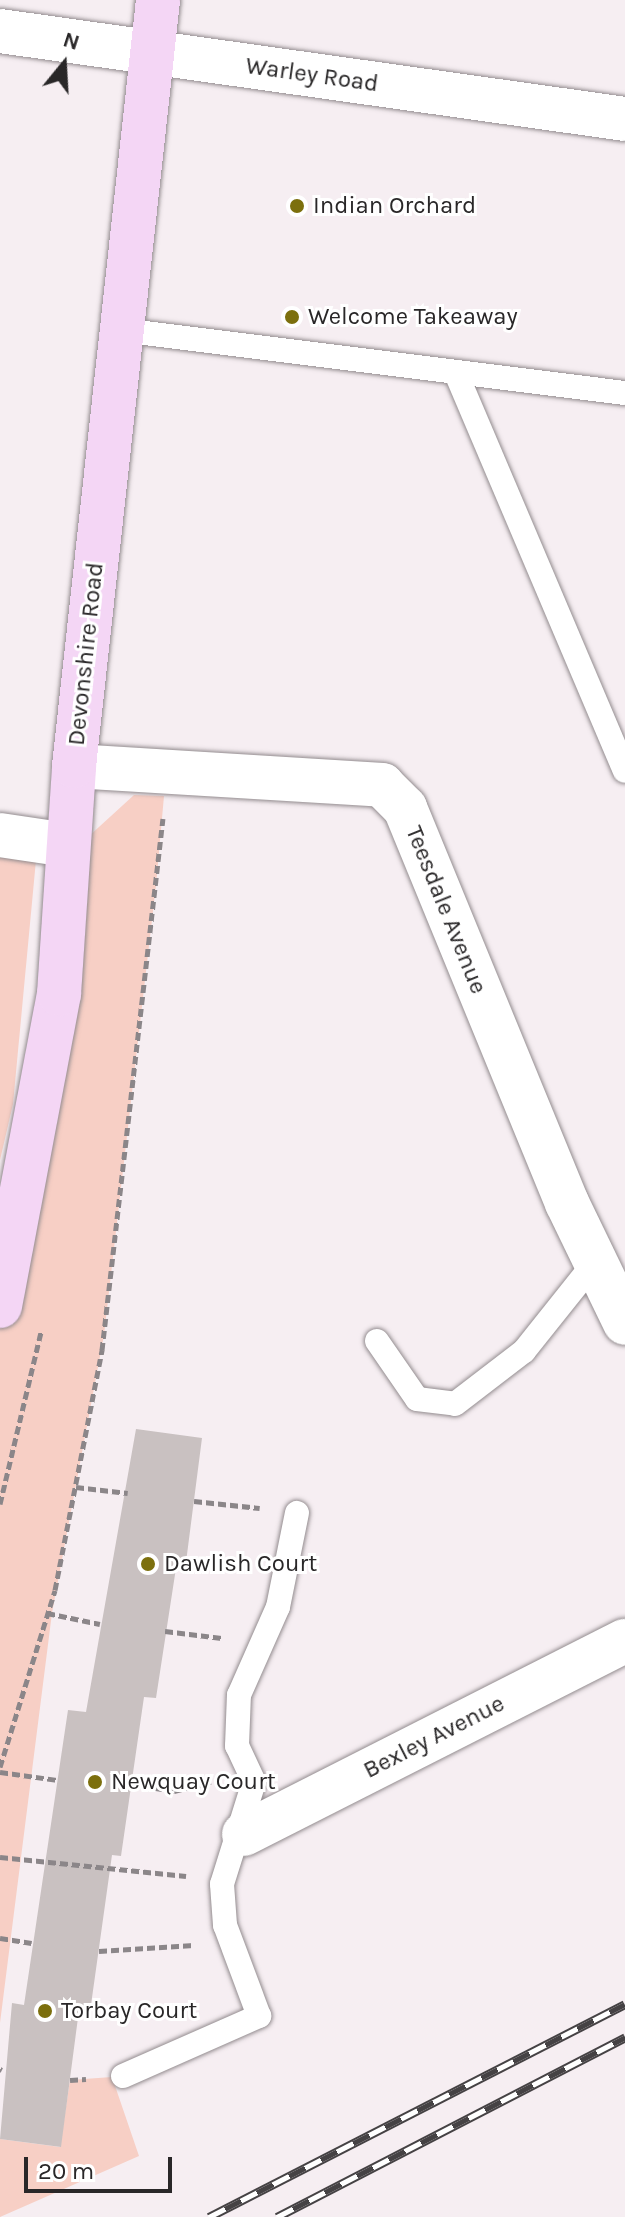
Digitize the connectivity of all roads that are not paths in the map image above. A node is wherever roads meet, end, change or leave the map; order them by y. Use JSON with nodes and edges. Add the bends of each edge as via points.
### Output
{"nodes":[{"id":1,"x":158,"y":0,"type":"edge"},
{"id":2,"x":0,"y":31,"type":"edge"},
{"id":3,"x":151,"y":52,"type":"junction"},
{"id":4,"x":625,"y":119,"type":"edge"},
{"id":5,"x":121,"y":330,"type":"junction"},
{"id":6,"x":456,"y":373,"type":"junction"},
{"id":7,"x":625,"y":393,"type":"edge"},
{"id":8,"x":74,"y":766,"type":"junction"},
{"id":9,"x":625,"y":771,"type":"edge"},
{"id":10,"x":0,"y":835,"type":"edge"},
{"id":11,"x":67,"y":845,"type":"junction"},
{"id":12,"x":595,"y":1262,"type":"junction"},
{"id":13,"x":0,"y":1306,"type":"edge"},
{"id":14,"x":625,"y":1323,"type":"edge"},
{"id":15,"x":377,"y":1341,"type":"dead end"},
{"id":16,"x":297,"y":1513,"type":"road end"},
{"id":17,"x":625,"y":1641,"type":"edge"},
{"id":18,"x":244,"y":1834,"type":"junction"},
{"id":19,"x":123,"y":2076,"type":"dead end"}],
"edges":[{"from":1,"to":3,"type":"main road","name":"Devonshire Road"},
{"from":2,"to":3,"type":"street","name":"Warley Road"},
{"from":3,"to":4,"type":"street","name":"Warley Road"},
{"from":3,"to":5,"type":"main road","name":"Devonshire Road"},
{"from":5,"to":6,"type":"lane"},
{"from":5,"to":8,"type":"main road","name":"Devonshire Road"},
{"from":6,"to":7,"type":"lane"},
{"from":6,"to":9,"type":"lane"},
{"from":8,"to":11,"type":"main road","name":"Devonshire Road"},
{"from":8,"to":12,"type":"street","name":"Teesdale Avenue","via":[[382,785],[405,808]]},
{"from":10,"to":11,"type":"street"},
{"from":11,"to":13,"type":"main road","name":"Devonshire Road","via":[[59,994]]},
{"from":12,"to":14,"type":"street","name":"Teesdale Avenue"},
{"from":12,"to":15,"type":"lane","via":[[524,1351],[455,1404],[417,1399]]},
{"from":16,"to":18,"type":"lane","via":[[263,1644],[239,1695],[237,1746],[254,1782]]},
{"from":17,"to":18,"type":"street","name":"Bexley Avenue"},
{"from":18,"to":19,"type":"lane","via":[[222,1884],[225,1925],[259,2016]]}]}
